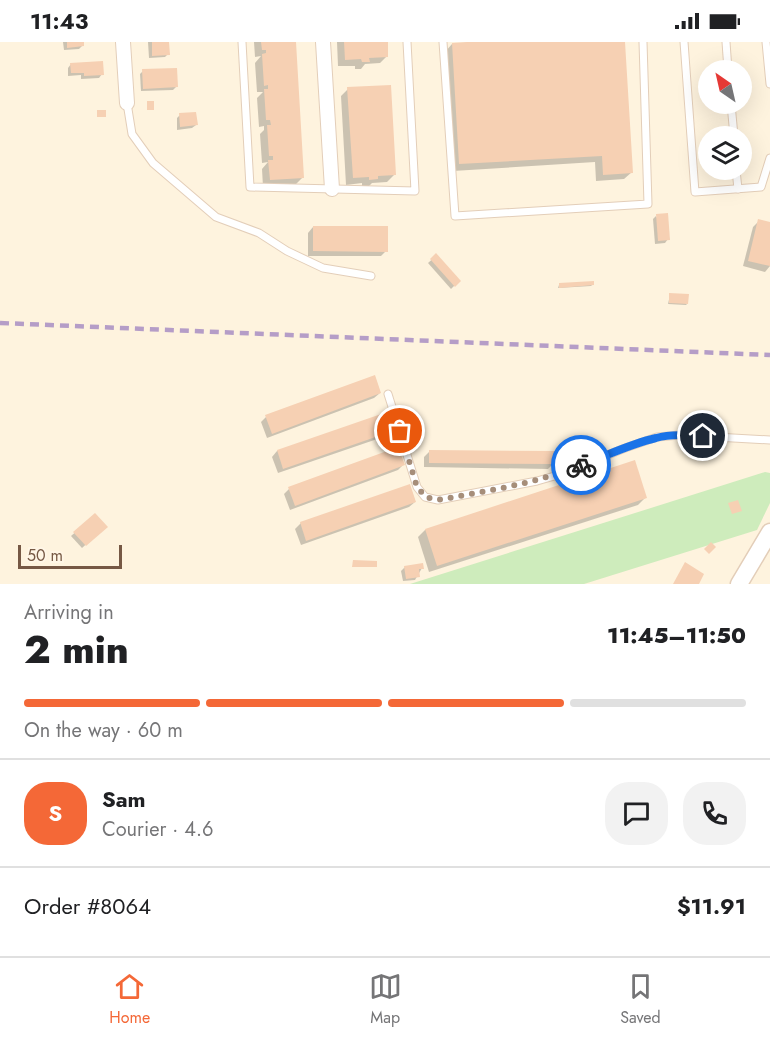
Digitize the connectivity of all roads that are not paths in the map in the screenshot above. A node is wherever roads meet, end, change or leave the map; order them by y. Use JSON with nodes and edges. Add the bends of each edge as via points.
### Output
{"nodes":[{"id":1,"x":123,"y":42,"type":"edge"},
{"id":2,"x":242,"y":42,"type":"edge"},
{"id":3,"x":323,"y":42,"type":"edge"},
{"id":4,"x":407,"y":42,"type":"edge"},
{"id":5,"x":443,"y":42,"type":"edge"},
{"id":6,"x":643,"y":42,"type":"edge"},
{"id":7,"x":684,"y":42,"type":"edge"},
{"id":8,"x":726,"y":42,"type":"edge"},
{"id":9,"x":766,"y":42,"type":"edge"},
{"id":10,"x":727,"y":60,"type":"edge"},
{"id":11,"x":770,"y":84,"type":"edge"},
{"id":12,"x":127,"y":103,"type":"joint"},
{"id":13,"x":770,"y":158,"type":"edge"},
{"id":14,"x":737,"y":180,"type":"edge"},
{"id":15,"x":332,"y":189,"type":"junction"},
{"id":16,"x":738,"y":189,"type":"junction"},
{"id":17,"x":371,"y":276,"type":"dead end"},
{"id":18,"x":388,"y":394,"type":"dead end"},
{"id":19,"x":770,"y":440,"type":"edge"},
{"id":20,"x":770,"y":532,"type":"edge"},
{"id":21,"x":740,"y":584,"type":"edge"}],
"edges":[{"from":1,"to":12,"type":"street"},
{"from":2,"to":15,"type":"lane","via":[[250,187]]},
{"from":3,"to":15,"type":"street"},
{"from":4,"to":15,"type":"lane","via":[[415,191]]},
{"from":5,"to":6,"type":"lane","via":[[455,216],[648,204]]},
{"from":7,"to":16,"type":"lane","via":[[695,192]]},
{"from":8,"to":10,"type":"lane"},
{"from":9,"to":11,"type":"lane"},
{"from":12,"to":17,"type":"lane","via":[[132,134],[153,163],[216,217],[259,233],[323,268]]},
{"from":13,"to":16,"type":"lane","via":[[761,187]]},
{"from":14,"to":16,"type":"lane"},
{"from":18,"to":19,"type":"lane","via":[[417,487],[426,497],[438,500],[558,475],[657,437]]},
{"from":20,"to":21,"type":"street"}]}
